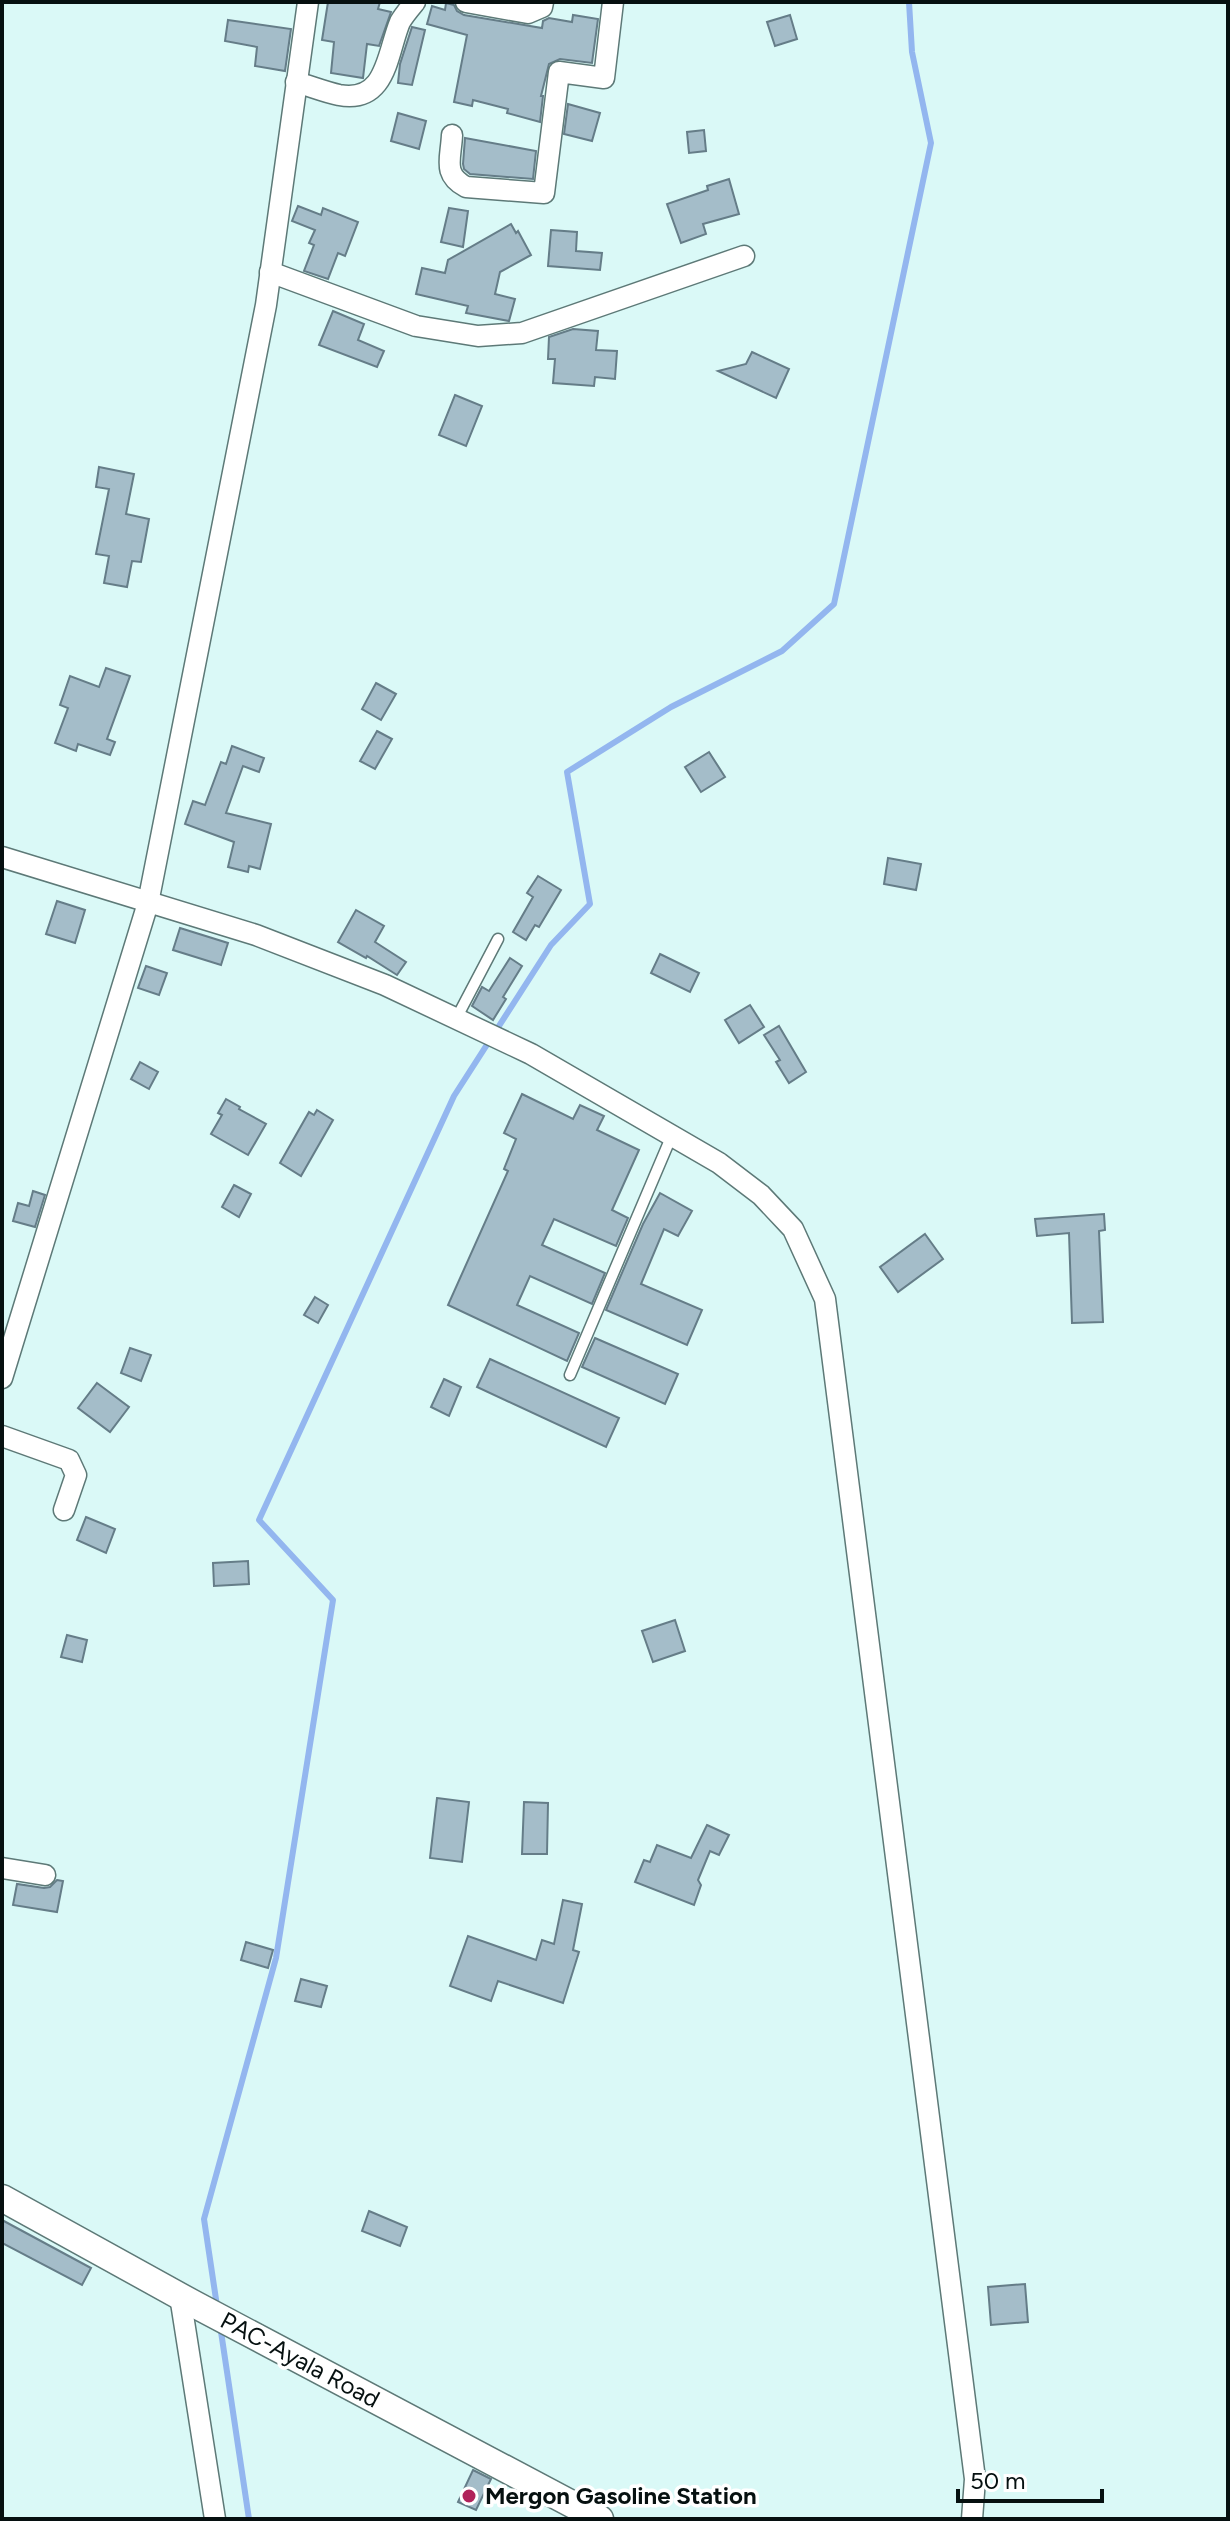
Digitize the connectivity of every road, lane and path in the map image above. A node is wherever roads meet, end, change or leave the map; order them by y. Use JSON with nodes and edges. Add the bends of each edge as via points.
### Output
{"nodes":[{"id":1,"x":308,"y":2,"type":"edge"},
{"id":2,"x":415,"y":2,"type":"edge"},
{"id":3,"x":466,"y":2,"type":"edge"},
{"id":4,"x":543,"y":2,"type":"edge"},
{"id":5,"x":613,"y":2,"type":"edge"},
{"id":6,"x":296,"y":82,"type":"junction"},
{"id":7,"x":452,"y":135,"type":"dead end"},
{"id":8,"x":744,"y":256,"type":"dead end"},
{"id":9,"x":270,"y":272,"type":"junction"},
{"id":10,"x":2,"y":857,"type":"edge"},
{"id":11,"x":148,"y":903,"type":"junction"},
{"id":12,"x":498,"y":939,"type":"dead end"},
{"id":13,"x":456,"y":1019,"type":"junction"},
{"id":14,"x":672,"y":1135,"type":"junction"},
{"id":15,"x":570,"y":1375,"type":"dead end"},
{"id":16,"x":2,"y":1378,"type":"edge"},
{"id":17,"x":2,"y":1436,"type":"edge"},
{"id":18,"x":64,"y":1510,"type":"dead end"},
{"id":19,"x":2,"y":1868,"type":"edge"},
{"id":20,"x":45,"y":1875,"type":"dead end"},
{"id":21,"x":2,"y":2198,"type":"edge"},
{"id":22,"x":187,"y":2300,"type":"junction"},
{"id":23,"x":215,"y":2519,"type":"edge"},
{"id":24,"x":600,"y":2519,"type":"edge"},
{"id":25,"x":972,"y":2519,"type":"edge"}],
"edges":[{"from":1,"to":6,"type":"street"},
{"from":2,"to":6,"type":"street","via":[[401,19],[379,83],[366,93],[340,95]]},
{"from":3,"to":4,"type":"street","via":[[528,13]]},
{"from":5,"to":7,"type":"street","via":[[604,78],[559,72],[544,193],[466,187],[455,181],[450,173]]},
{"from":6,"to":9,"type":"street"},
{"from":8,"to":9,"type":"street","via":[[522,333],[478,336],[416,326]]},
{"from":9,"to":11,"type":"street"},
{"from":10,"to":11,"type":"street"},
{"from":11,"to":13,"type":"street","via":[[256,935]]},
{"from":11,"to":16,"type":"street"},
{"from":12,"to":13,"type":"lane"},
{"from":13,"to":14,"type":"street","via":[[531,1054]]},
{"from":14,"to":15,"type":"lane"},
{"from":14,"to":25,"type":"street","via":[[761,1195],[793,1229],[825,1299],[975,2479]]},
{"from":17,"to":18,"type":"street","via":[[69,1460],[76,1475]]},
{"from":19,"to":20,"type":"street"},
{"from":21,"to":22,"type":"street","name":"PAC-Ayala Road"},
{"from":22,"to":23,"type":"street"},
{"from":22,"to":24,"type":"street","name":"PAC-Ayala Road"}]}
